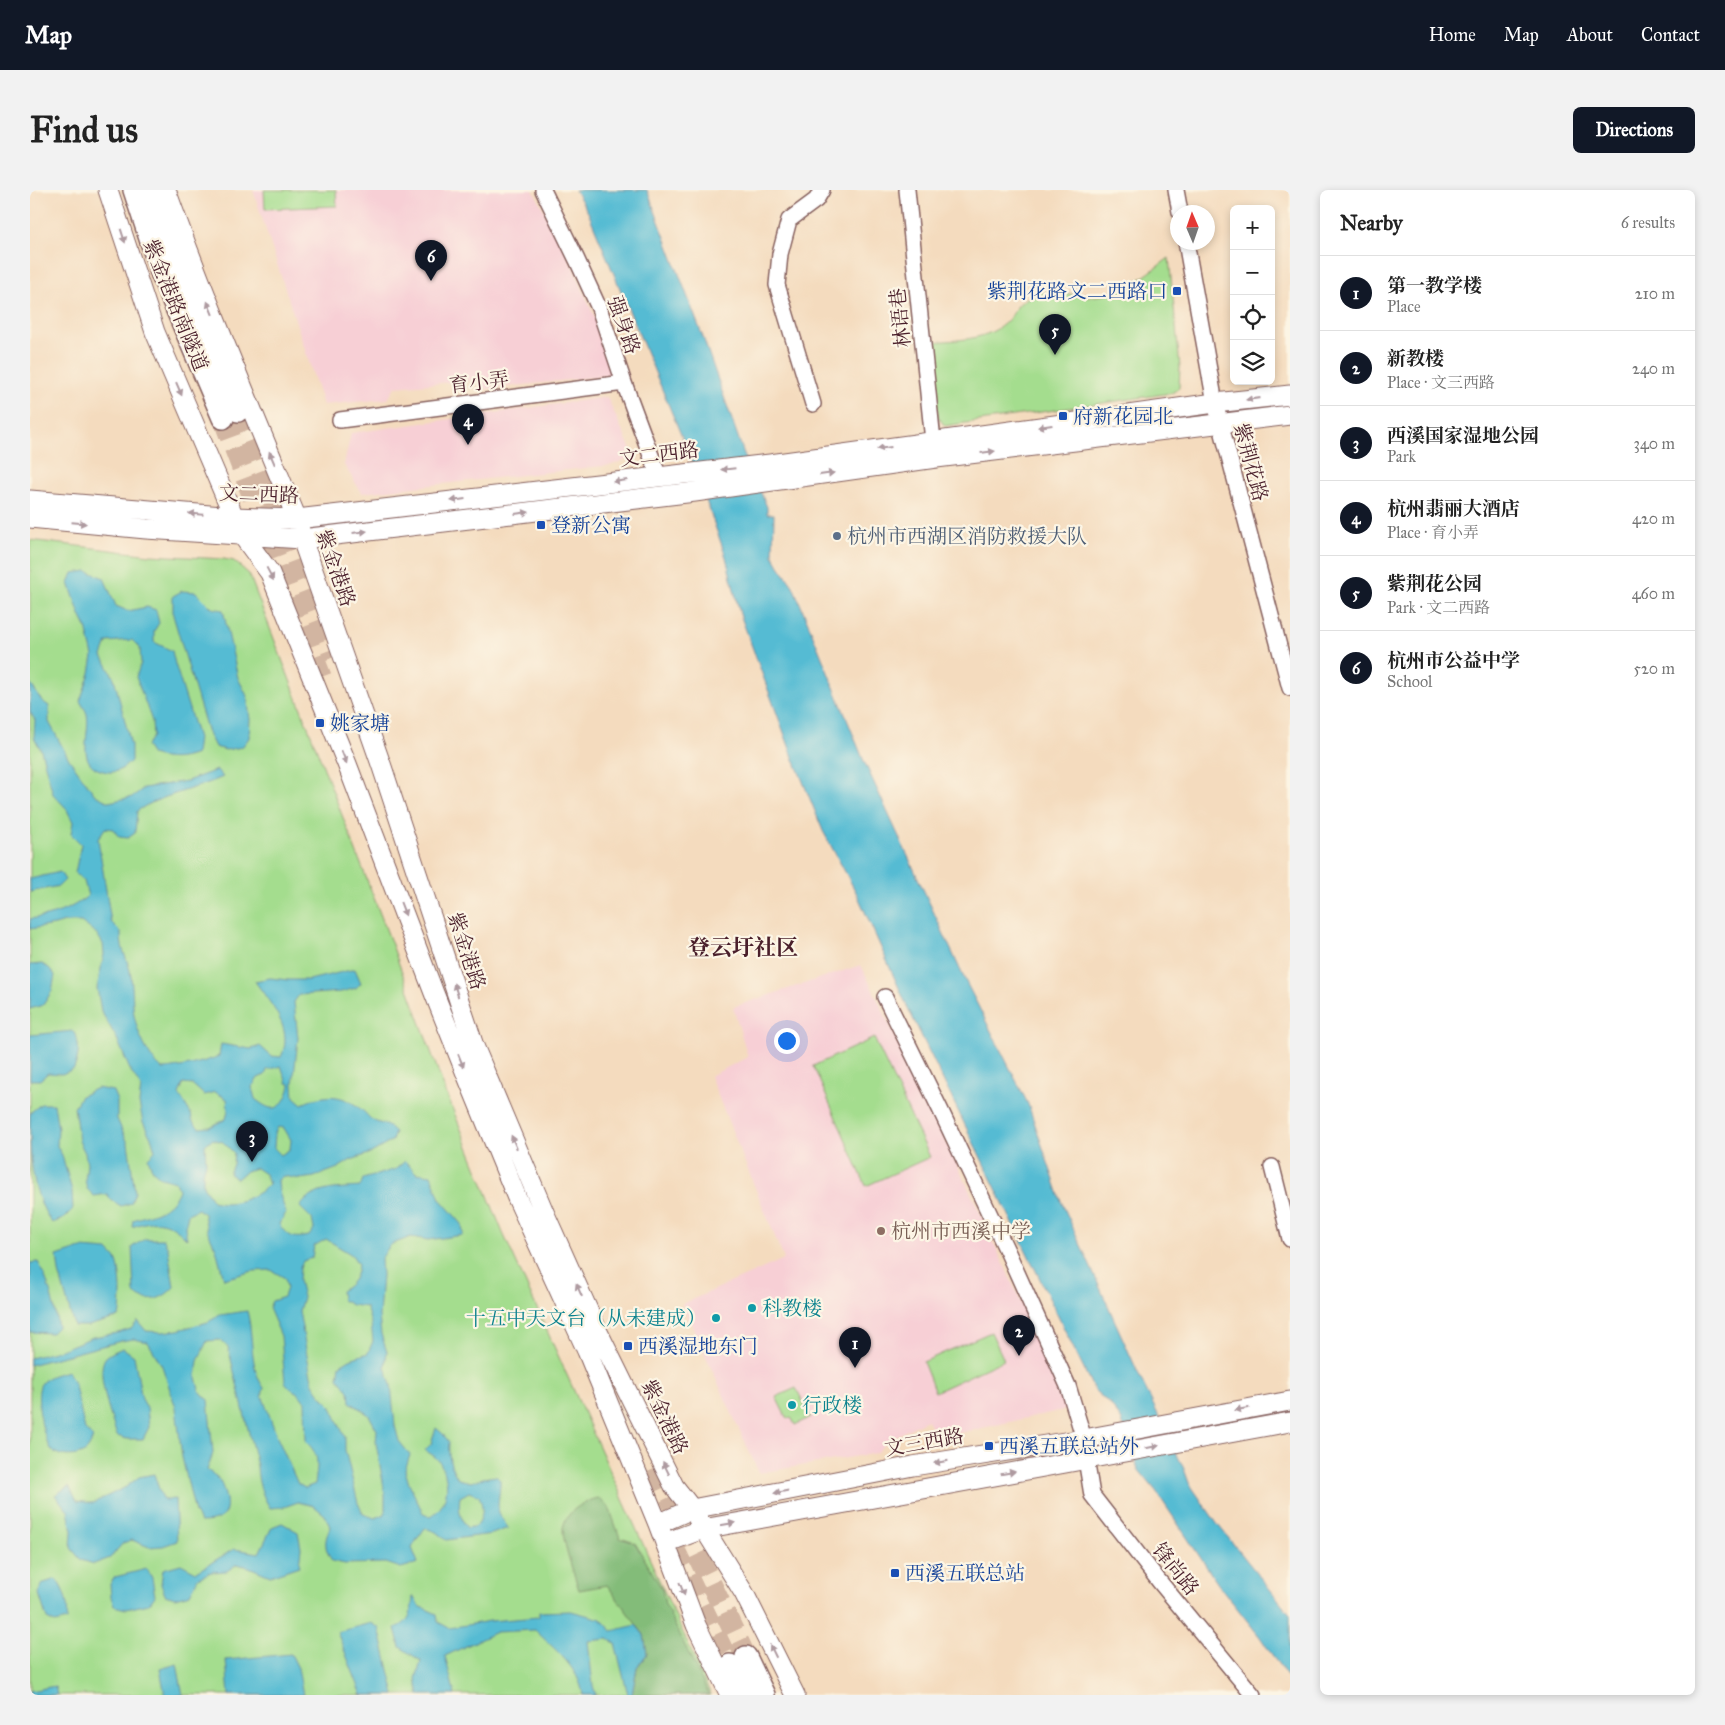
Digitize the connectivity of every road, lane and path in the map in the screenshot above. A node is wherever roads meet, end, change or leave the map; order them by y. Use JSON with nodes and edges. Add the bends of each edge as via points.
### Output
{"nodes":[{"id":1,"x":108,"y":190,"type":"edge"},
{"id":2,"x":134,"y":190,"type":"edge"},
{"id":3,"x":151,"y":190,"type":"edge"},
{"id":4,"x":166,"y":190,"type":"edge"},
{"id":5,"x":543,"y":190,"type":"edge"},
{"id":6,"x":822,"y":190,"type":"edge"},
{"id":7,"x":907,"y":190,"type":"edge"},
{"id":8,"x":1176,"y":190,"type":"edge"},
{"id":9,"x":1179,"y":205,"type":"edge"},
{"id":10,"x":1187,"y":250,"type":"edge"},
{"id":11,"x":624,"y":383,"type":"junction"},
{"id":12,"x":1290,"y":394,"type":"edge"},
{"id":13,"x":1215,"y":403,"type":"junction"},
{"id":14,"x":814,"y":404,"type":"dead end"},
{"id":15,"x":1290,"y":415,"type":"edge"},
{"id":16,"x":340,"y":420,"type":"dead end"},
{"id":17,"x":1220,"y":423,"type":"junction"},
{"id":18,"x":933,"y":441,"type":"junction"},
{"id":19,"x":774,"y":473,"type":"junction"},
{"id":20,"x":659,"y":477,"type":"junction"},
{"id":21,"x":30,"y":500,"type":"edge"},
{"id":22,"x":234,"y":517,"type":"junction"},
{"id":23,"x":30,"y":518,"type":"edge"},
{"id":24,"x":297,"y":519,"type":"junction"},
{"id":25,"x":242,"y":534,"type":"junction"},
{"id":26,"x":302,"y":539,"type":"junction"},
{"id":27,"x":1290,"y":688,"type":"edge"},
{"id":28,"x":885,"y":997,"type":"dead end"},
{"id":29,"x":1272,"y":1167,"type":"dead end"},
{"id":30,"x":1290,"y":1239,"type":"edge"},
{"id":31,"x":1290,"y":1401,"type":"edge"},
{"id":32,"x":1290,"y":1422,"type":"edge"},
{"id":33,"x":1084,"y":1439,"type":"junction"},
{"id":34,"x":1086,"y":1459,"type":"junction"},
{"id":35,"x":692,"y":1509,"type":"junction"},
{"id":36,"x":658,"y":1524,"type":"junction"},
{"id":37,"x":703,"y":1529,"type":"junction"},
{"id":38,"x":665,"y":1543,"type":"junction"},
{"id":39,"x":730,"y":1695,"type":"edge"},
{"id":40,"x":745,"y":1695,"type":"edge"},
{"id":41,"x":764,"y":1695,"type":"edge"},
{"id":42,"x":794,"y":1695,"type":"edge"},
{"id":43,"x":1253,"y":1695,"type":"edge"}],
"edges":[{"from":1,"to":22,"type":"main road","one_way":true,"via":[[155,332]]},
{"from":2,"to":3,"type":"highway","name":"紫金港路南隧道","via":[[162,275],[230,415]]},
{"from":24,"to":4,"type":"main road","name":"紫金港路","one_way":true,"via":[[227,352]]},
{"from":5,"to":11,"type":"street","name":"强身路","via":[[599,308]]},
{"from":6,"to":14,"type":"street","via":[[816,200],[789,220],[776,285]]},
{"from":7,"to":18,"type":"street","name":"林语巷"},
{"from":8,"to":9,"type":"street"},
{"from":10,"to":13,"type":"street","name":"紫荆花路"},
{"from":11,"to":16,"type":"street","name":"育小弄"},
{"from":11,"to":20,"type":"street","name":"强身路"},
{"from":12,"to":13,"type":"main road","name":"文二西路","one_way":true},
{"from":13,"to":17,"type":"street","name":"紫荆花路"},
{"from":13,"to":18,"type":"main road","name":"文二西路","one_way":true},
{"from":15,"to":17,"type":"main road","name":"文二西路"},
{"from":19,"to":17,"type":"main road","name":"文二西路","one_way":true,"via":[[936,458]]},
{"from":17,"to":27,"type":"street","name":"紫荆花路"},
{"from":18,"to":19,"type":"main road","name":"文二西路","one_way":true},
{"from":19,"to":20,"type":"main road","name":"文二西路","one_way":true},
{"from":26,"to":19,"type":"main road","name":"文二西路","one_way":true,"via":[[695,492]]},
{"from":20,"to":24,"type":"main road","name":"文二西路","one_way":true},
{"from":22,"to":21,"type":"main road","name":"文二西路","one_way":true},
{"from":22,"to":24,"type":"main road","name":"文二西路"},
{"from":22,"to":25,"type":"main road"},
{"from":23,"to":25,"type":"main road","name":"文二西路","one_way":true},
{"from":24,"to":26,"type":"main road","name":"紫金港路"},
{"from":25,"to":26,"type":"main road","name":"文二西路"},
{"from":25,"to":36,"type":"main road","one_way":true,"via":[[270,573],[463,1066]]},
{"from":35,"to":26,"type":"main road","name":"紫金港路","one_way":true,"via":[[674,1486],[597,1330],[474,1046]]},
{"from":28,"to":33,"type":"street","via":[[1068,1386]]},
{"from":29,"to":30,"type":"street"},
{"from":31,"to":33,"type":"main road","name":"文三西路","one_way":true},
{"from":34,"to":32,"type":"main road","one_way":true},
{"from":33,"to":35,"type":"main road","name":"文三西路","one_way":true,"via":[[913,1466]]},
{"from":37,"to":34,"type":"main road","one_way":true},
{"from":34,"to":43,"type":"street","name":"锋尚路","via":[[1092,1495]]},
{"from":35,"to":36,"type":"main road","name":"文三西路"},
{"from":35,"to":37,"type":"main road","name":"紫金港路"},
{"from":36,"to":38,"type":"main road"},
{"from":37,"to":38,"type":"main road"},
{"from":42,"to":37,"type":"main road","name":"紫金港路","one_way":true,"via":[[744,1593]]},
{"from":38,"to":39,"type":"main road","one_way":true,"via":[[696,1624]]},
{"from":40,"to":41,"type":"highway","via":[[738,1661]]}]}
